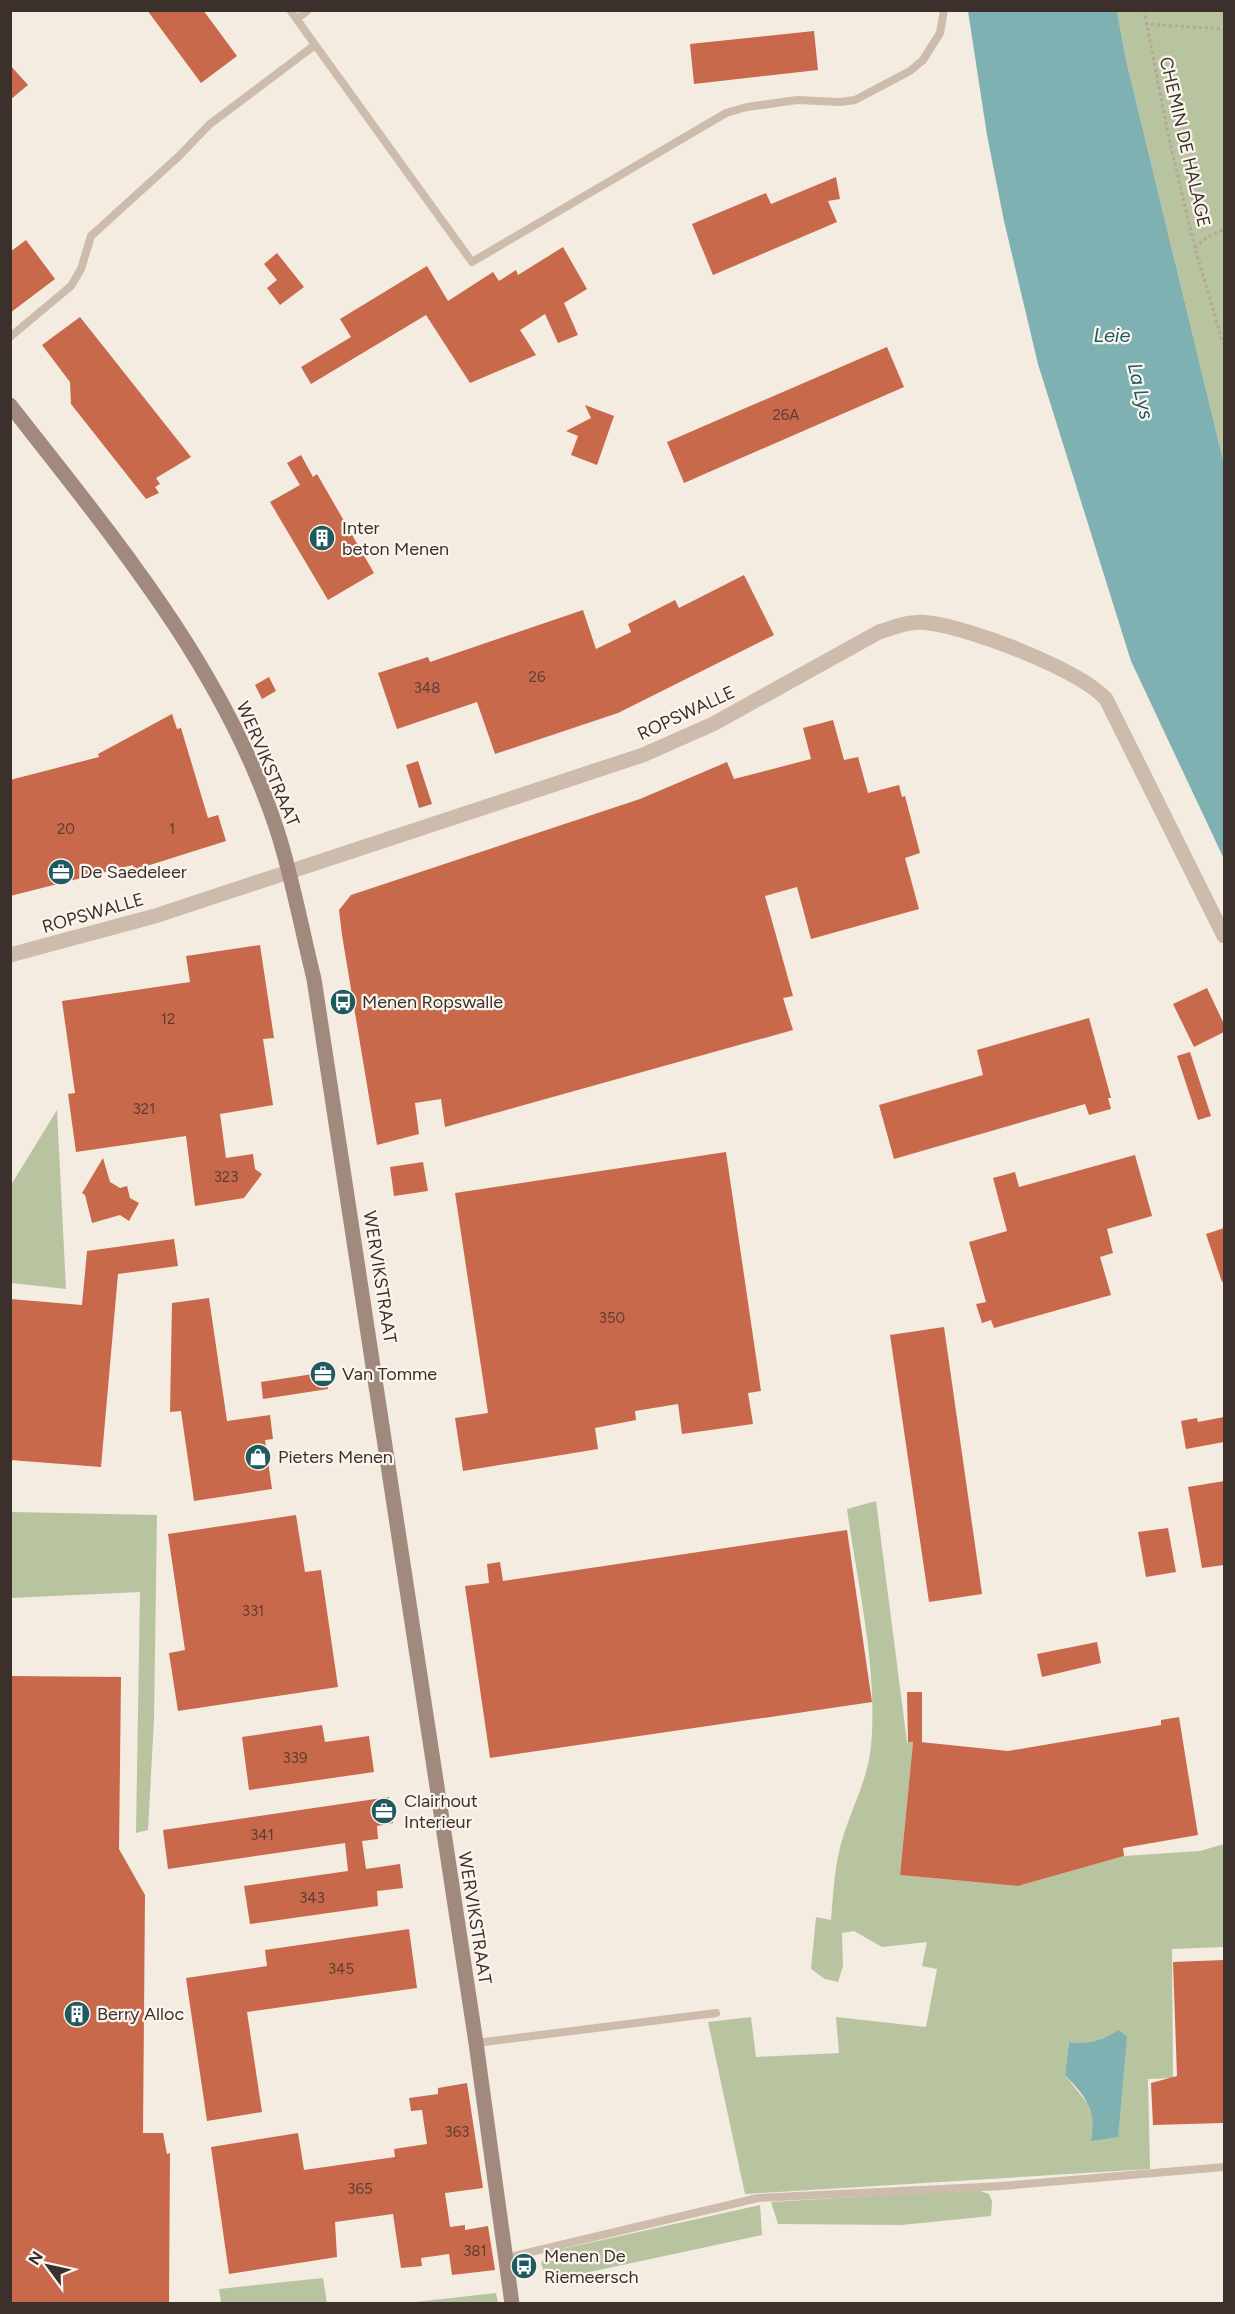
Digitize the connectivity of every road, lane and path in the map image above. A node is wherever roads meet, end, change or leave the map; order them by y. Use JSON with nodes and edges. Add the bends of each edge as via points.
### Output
{"nodes":[{"id":1,"x":290,"y":10,"type":"edge"},
{"id":2,"x":308,"y":10,"type":"edge"},
{"id":3,"x":944,"y":10,"type":"edge"},
{"id":4,"x":1144,"y":10,"type":"edge"},
{"id":5,"x":297,"y":19,"type":"junction"},
{"id":6,"x":1145,"y":24,"type":"junction"},
{"id":7,"x":1224,"y":29,"type":"edge"},
{"id":8,"x":315,"y":45,"type":"junction"},
{"id":9,"x":1224,"y":229,"type":"edge"},
{"id":10,"x":1195,"y":248,"type":"junction"},
{"id":11,"x":10,"y":337,"type":"edge"},
{"id":12,"x":1224,"y":347,"type":"edge"},
{"id":13,"x":10,"y":405,"type":"edge"},
{"id":14,"x":287,"y":871,"type":"junction"},
{"id":15,"x":1224,"y":936,"type":"edge"},
{"id":16,"x":10,"y":955,"type":"edge"},
{"id":17,"x":716,"y":2013,"type":"dead end"},
{"id":18,"x":476,"y":2043,"type":"junction"},
{"id":19,"x":1224,"y":2167,"type":"edge"},
{"id":20,"x":505,"y":2258,"type":"junction"},
{"id":21,"x":512,"y":2304,"type":"edge"}],
"edges":[{"from":1,"to":5,"type":"lane"},
{"from":2,"to":5,"type":"lane"},
{"from":3,"to":8,"type":"lane","via":[[936,42],[910,71],[847,102],[797,100],[726,113],[472,262]]},
{"from":4,"to":6,"type":"path","name":"CHEMIN DE HALAGE"},
{"from":5,"to":8,"type":"lane"},
{"from":6,"to":7,"type":"path"},
{"from":6,"to":10,"type":"path","name":"CHEMIN DE HALAGE"},
{"from":8,"to":11,"type":"lane","via":[[210,124],[91,236],[71,286]]},
{"from":9,"to":10,"type":"path"},
{"from":10,"to":12,"type":"path","name":"CHEMIN DE HALAGE"},
{"from":13,"to":14,"type":"street","name":"WERVIKSTRAAT","via":[[120,544],[209,680],[244,748],[277,830]]},
{"from":14,"to":15,"type":"street","name":"ROPSWALLE","via":[[643,755],[714,724],[879,632],[901,624],[927,622],[972,633],[1065,670],[1097,689],[1106,699]]},
{"from":14,"to":16,"type":"street","name":"ROPSWALLE","via":[[155,916]]},
{"from":14,"to":18,"type":"street","name":"WERVIKSTRAAT","via":[[314,980]]},
{"from":17,"to":18,"type":"lane"},
{"from":18,"to":20,"type":"street","name":"WERVIKSTRAAT"},
{"from":19,"to":20,"type":"lane","via":[[1002,2186],[758,2198]]},
{"from":20,"to":21,"type":"street","name":"WERVIKSTRAAT"}]}
